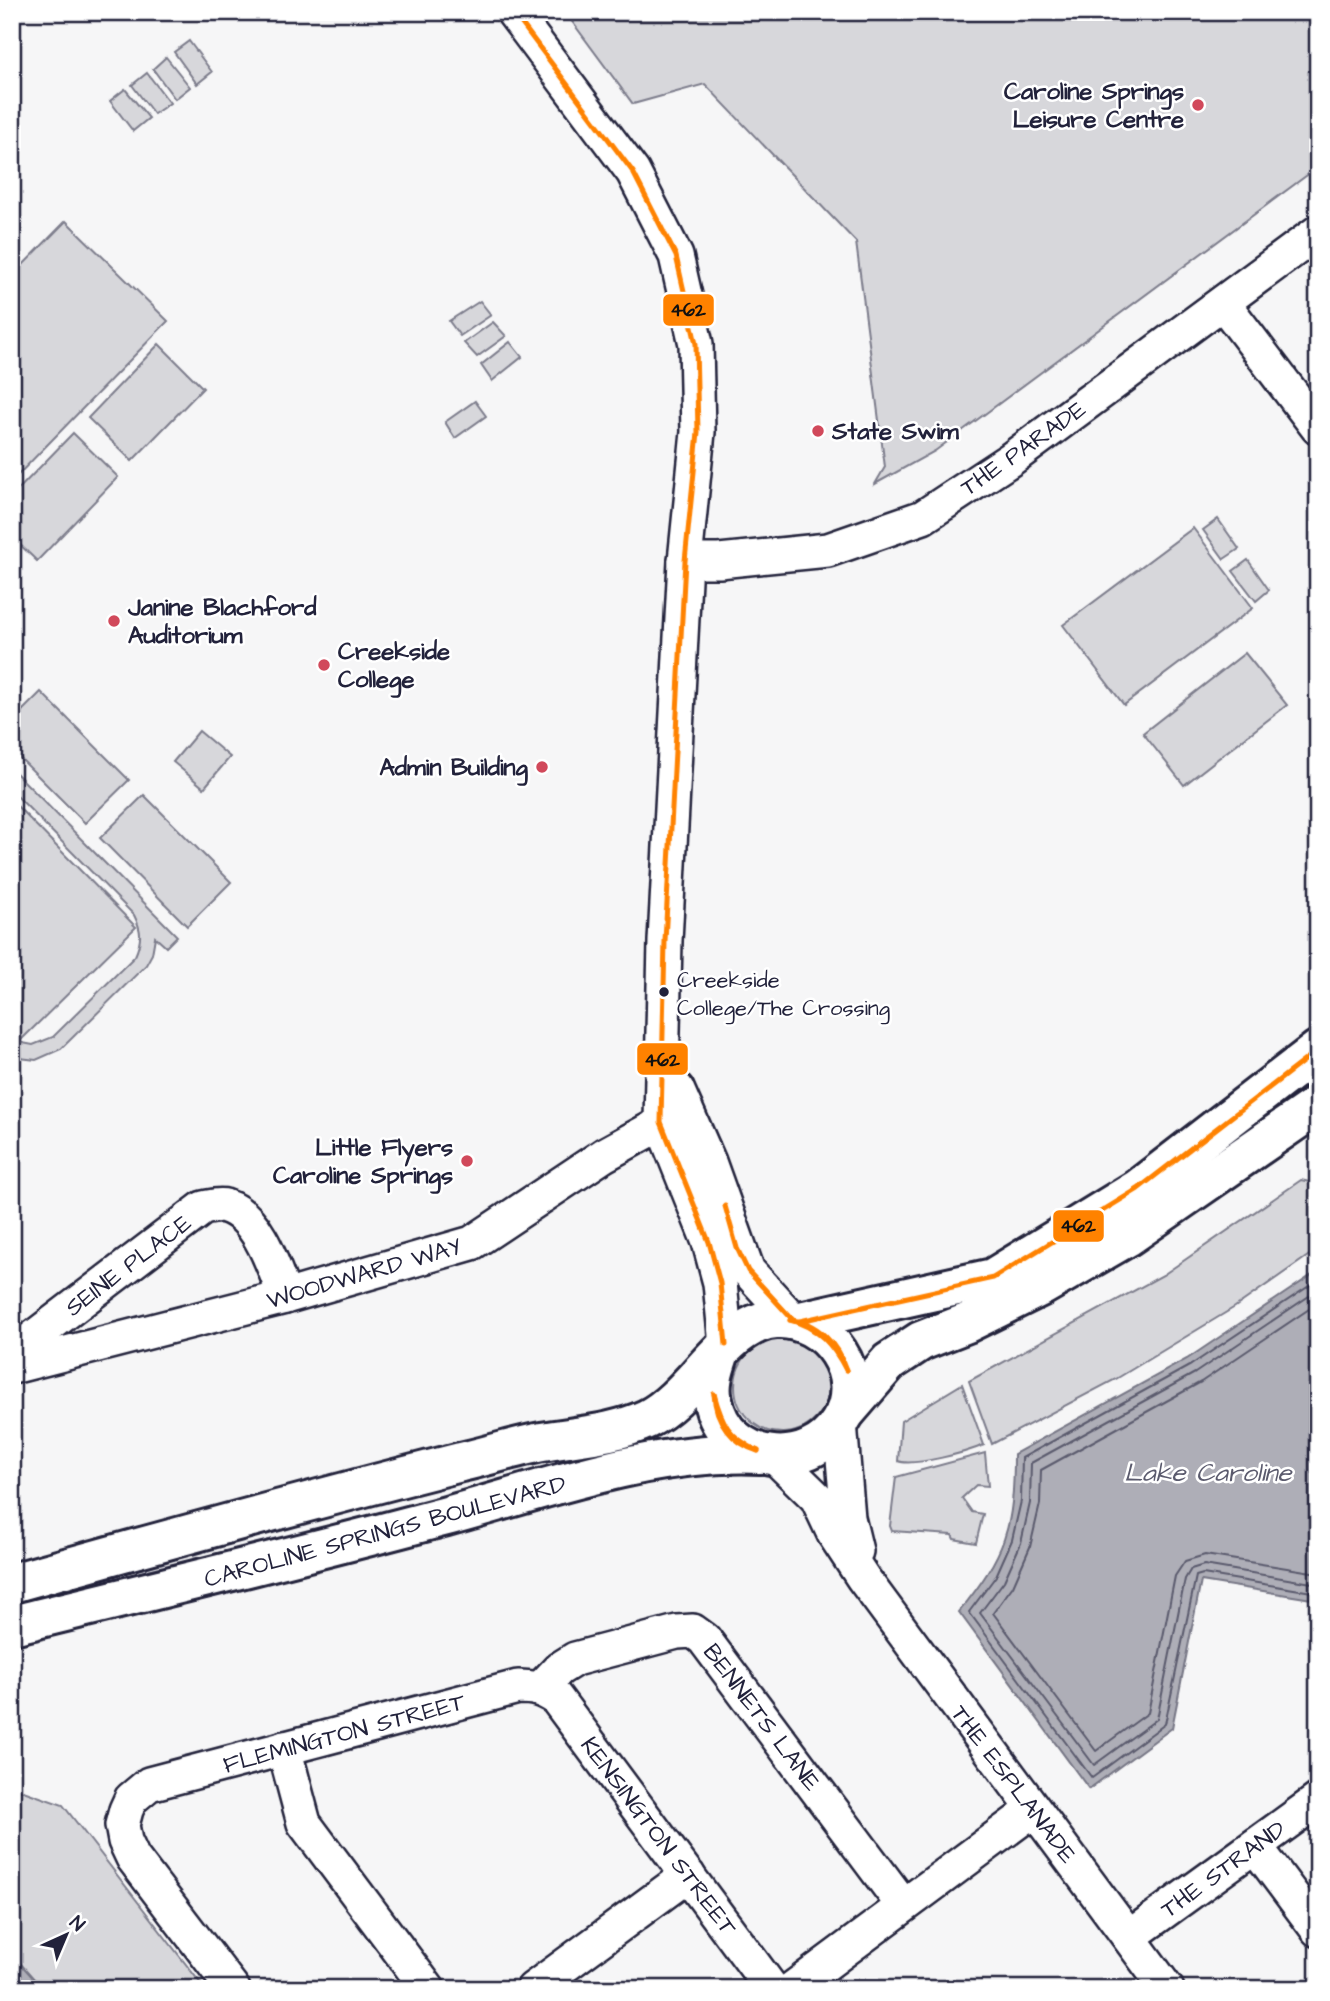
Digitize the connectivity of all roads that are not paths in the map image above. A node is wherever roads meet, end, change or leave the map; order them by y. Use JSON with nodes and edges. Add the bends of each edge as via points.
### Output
{"nodes":[{"id":1,"x":513,"y":12,"type":"edge"},
{"id":2,"x":1318,"y":232,"type":"edge"},
{"id":3,"x":1223,"y":303,"type":"junction"},
{"id":4,"x":1318,"y":428,"type":"edge"},
{"id":5,"x":685,"y":561,"type":"junction"},
{"id":6,"x":1318,"y":1050,"type":"edge"},
{"id":7,"x":1318,"y":1105,"type":"edge"},
{"id":8,"x":673,"y":1116,"type":"junction"},
{"id":9,"x":285,"y":1297,"type":"junction"},
{"id":10,"x":797,"y":1320,"type":"junction"},
{"id":11,"x":723,"y":1350,"type":"junction"},
{"id":12,"x":12,"y":1354,"type":"edge"},
{"id":13,"x":12,"y":1367,"type":"edge"},
{"id":14,"x":842,"y":1418,"type":"junction"},
{"id":15,"x":767,"y":1455,"type":"junction"},
{"id":16,"x":863,"y":1578,"type":"junction"},
{"id":17,"x":12,"y":1583,"type":"edge"},
{"id":18,"x":12,"y":1625,"type":"edge"},
{"id":19,"x":541,"y":1688,"type":"junction"},
{"id":20,"x":284,"y":1748,"type":"junction"},
{"id":21,"x":1318,"y":1800,"type":"edge"},
{"id":22,"x":1032,"y":1810,"type":"junction"},
{"id":23,"x":1255,"y":1846,"type":"junction"},
{"id":24,"x":688,"y":1875,"type":"junction"},
{"id":25,"x":903,"y":1905,"type":"junction"},
{"id":26,"x":1318,"y":1930,"type":"edge"},
{"id":27,"x":1129,"y":1937,"type":"junction"},
{"id":28,"x":233,"y":1989,"type":"edge"},
{"id":29,"x":428,"y":1989,"type":"edge"},
{"id":30,"x":533,"y":1989,"type":"edge"},
{"id":31,"x":772,"y":1989,"type":"edge"},
{"id":32,"x":792,"y":1989,"type":"edge"},
{"id":33,"x":1167,"y":1989,"type":"edge"}],
"edges":[{"from":1,"to":5,"type":"street","via":[[633,172],[676,256],[696,344],[698,432]]},
{"from":2,"to":3,"type":"street","name":"THE PARADE"},
{"from":3,"to":4,"type":"street"},
{"from":3,"to":5,"type":"street","name":"THE PARADE","via":[[1011,459],[923,517],[828,550]]},
{"from":5,"to":8,"type":"street","via":[[665,940],[664,1058]]},
{"from":6,"to":10,"type":"main road","via":[[1139,1189],[993,1278]]},
{"from":7,"to":14,"type":"main road","via":[[1126,1237],[1042,1286],[921,1341],[889,1362]]},
{"from":8,"to":9,"type":"street","name":"WOODWARD WAY","via":[[604,1155],[472,1243]]},
{"from":8,"to":10,"type":"street","via":[[748,1271]]},
{"from":8,"to":11,"type":"street","via":[[720,1283]]},
{"from":9,"to":12,"type":"street","name":"SEINE PLACE","via":[[267,1247],[241,1215],[223,1205],[203,1208]]},
{"from":9,"to":13,"type":"street","name":"WOODWARD WAY"},
{"from":10,"to":11,"type":"main road","via":[[756,1323]]},
{"from":10,"to":14,"type":"main road","via":[[821,1332],[837,1348],[847,1368],[850,1391]]},
{"from":11,"to":15,"type":"main road","via":[[712,1378],[713,1402],[722,1424],[738,1443]]},
{"from":11,"to":17,"type":"main road","name":"CAROLINE SPRINGS BOULEVARD","via":[[674,1401],[647,1419],[272,1510]]},
{"from":14,"to":15,"type":"main road","via":[[828,1438],[812,1449],[794,1456]]},
{"from":14,"to":16,"type":"street","name":"THE ESPLANADE","via":[[848,1518]]},
{"from":15,"to":16,"type":"street","name":"THE ESPLANADE","via":[[817,1497]]},
{"from":15,"to":18,"type":"main road","name":"CAROLINE SPRINGS BOULEVARD","via":[[728,1452],[642,1463],[291,1557]]},
{"from":16,"to":22,"type":"street","name":"THE ESPLANADE"},
{"from":19,"to":20,"type":"street","name":"FLEMINGTON STREET","via":[[518,1687]]},
{"from":19,"to":24,"type":"street","name":"KENSINGTON STREET","via":[[556,1698]]},
{"from":19,"to":25,"type":"street","name":"BENNETS LANE","via":[[575,1659],[693,1631],[704,1639]]},
{"from":20,"to":28,"type":"street","name":"FLEMINGTON STREET","via":[[149,1784],[131,1799],[122,1825],[132,1857]]},
{"from":20,"to":29,"type":"street","via":[[304,1823]]},
{"from":21,"to":23,"type":"street","name":"THE STRAND"},
{"from":22,"to":25,"type":"street"},
{"from":22,"to":27,"type":"street","name":"THE ESPLANADE"},
{"from":23,"to":26,"type":"street"},
{"from":23,"to":27,"type":"street","name":"THE STRAND"},
{"from":24,"to":30,"type":"street"},
{"from":24,"to":31,"type":"street","name":"KENSINGTON STREET"},
{"from":25,"to":32,"type":"street"},
{"from":27,"to":33,"type":"street","name":"THE ESPLANADE"}]}
